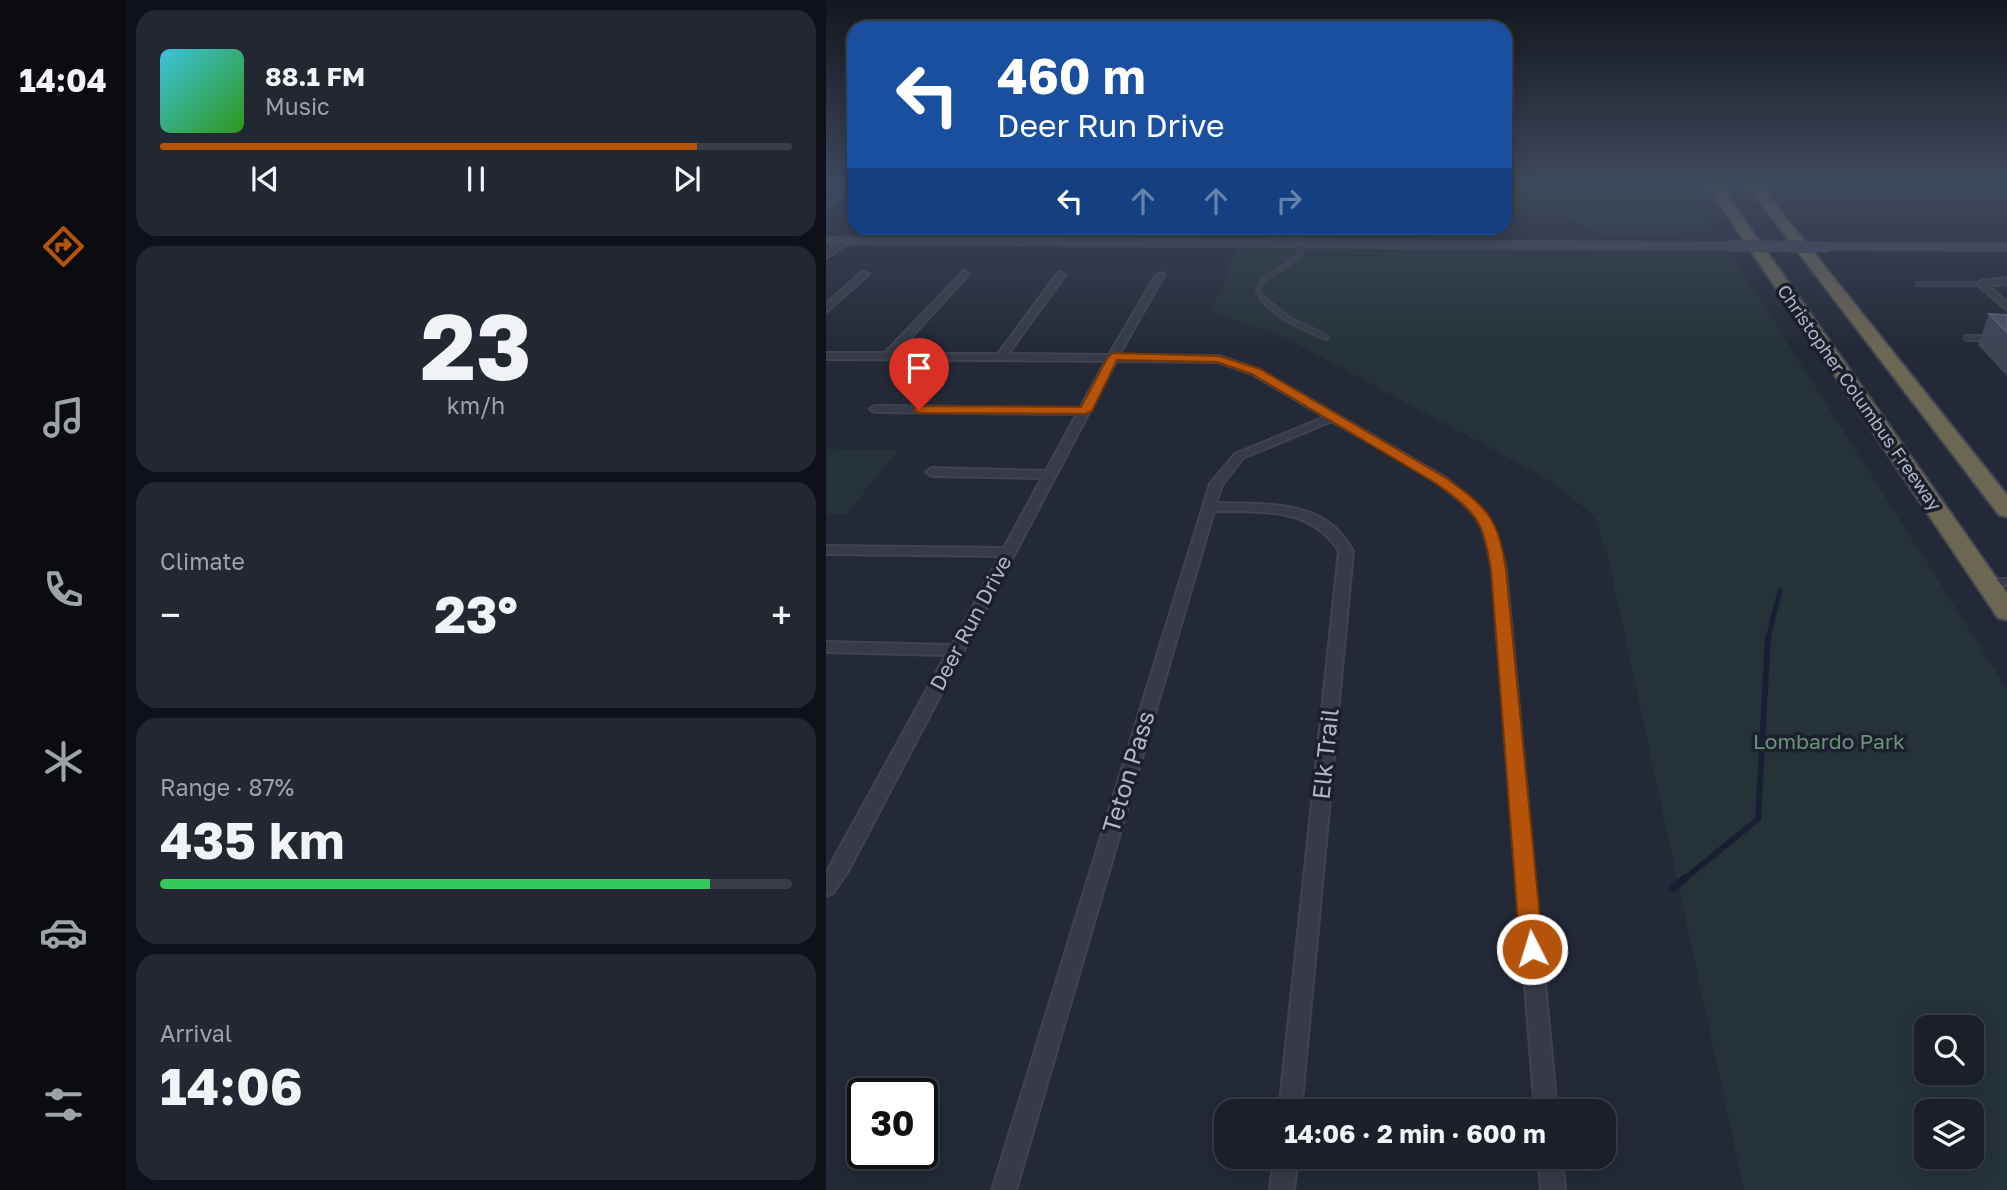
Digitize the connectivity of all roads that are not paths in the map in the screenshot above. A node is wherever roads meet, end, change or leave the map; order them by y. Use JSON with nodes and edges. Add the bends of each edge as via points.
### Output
{"nodes":[{"id":1,"x":1275,"y":240,"type":"edge"},
{"id":2,"x":1298,"y":240,"type":"edge"},
{"id":3,"x":1750,"y":240,"type":"edge"},
{"id":4,"x":1795,"y":240,"type":"edge"},
{"id":5,"x":826,"y":241,"type":"edge"},
{"id":6,"x":846,"y":241,"type":"junction"},
{"id":7,"x":982,"y":241,"type":"joint"},
{"id":8,"x":1274,"y":243,"type":"junction"},
{"id":9,"x":1298,"y":243,"type":"junction"},
{"id":10,"x":2007,"y":247,"type":"edge"},
{"id":11,"x":826,"y":256,"type":"edge"},
{"id":12,"x":865,"y":274,"type":"dead end"},
{"id":13,"x":964,"y":274,"type":"dead end"},
{"id":14,"x":1061,"y":275,"type":"dead end"},
{"id":15,"x":1160,"y":275,"type":"dead end"},
{"id":16,"x":2007,"y":281,"type":"edge"},
{"id":17,"x":1918,"y":284,"type":"dead end"},
{"id":18,"x":1981,"y":284,"type":"junction"},
{"id":19,"x":2007,"y":307,"type":"edge"},
{"id":20,"x":826,"y":309,"type":"edge"},
{"id":21,"x":1325,"y":337,"type":"dead end"},
{"id":22,"x":1967,"y":338,"type":"dead end"},
{"id":23,"x":2007,"y":338,"type":"edge"},
{"id":24,"x":826,"y":356,"type":"edge"},
{"id":25,"x":887,"y":356,"type":"junction"},
{"id":26,"x":1002,"y":356,"type":"junction"},
{"id":27,"x":1113,"y":357,"type":"junction"},
{"id":28,"x":875,"y":409,"type":"dead end"},
{"id":29,"x":1085,"y":411,"type":"junction"},
{"id":30,"x":1331,"y":418,"type":"junction"},
{"id":31,"x":932,"y":472,"type":"dead end"},
{"id":32,"x":1050,"y":475,"type":"junction"},
{"id":33,"x":1208,"y":507,"type":"junction"},
{"id":34,"x":2007,"y":510,"type":"edge"},
{"id":35,"x":826,"y":551,"type":"edge"},
{"id":36,"x":1010,"y":552,"type":"junction"},
{"id":37,"x":1986,"y":582,"type":"junction"},
{"id":38,"x":2007,"y":582,"type":"edge"},
{"id":39,"x":2007,"y":612,"type":"edge"},
{"id":40,"x":826,"y":647,"type":"edge"},
{"id":41,"x":956,"y":650,"type":"junction"},
{"id":42,"x":826,"y":888,"type":"edge"},
{"id":43,"x":1291,"y":1099,"type":"edge"},
{"id":44,"x":1545,"y":1099,"type":"edge"},
{"id":45,"x":1285,"y":1169,"type":"edge"},
{"id":46,"x":1551,"y":1169,"type":"edge"},
{"id":47,"x":1004,"y":1190,"type":"edge"},
{"id":48,"x":1283,"y":1190,"type":"edge"},
{"id":49,"x":1553,"y":1190,"type":"edge"}],
"edges":[{"from":1,"to":8,"type":"street"},
{"from":2,"to":9,"type":"street"},
{"from":3,"to":37,"type":"highway","name":"Christopher Columbus Freeway"},
{"from":4,"to":34,"type":"highway","name":"Christopher Columbus Freeway"},
{"from":5,"to":6,"type":"street"},
{"from":6,"to":7,"type":"street"},
{"from":6,"to":11,"type":"street"},
{"from":7,"to":8,"type":"street"},
{"from":8,"to":9,"type":"street"},
{"from":9,"to":10,"type":"street","bridge":true},
{"from":9,"to":21,"type":"lane","via":[[1299,257],[1263,279],[1258,291],[1282,316]]},
{"from":12,"to":20,"type":"street"},
{"from":13,"to":25,"type":"street"},
{"from":14,"to":26,"type":"street"},
{"from":15,"to":27,"type":"street","name":"Deer Run Drive"},
{"from":16,"to":18,"type":"street"},
{"from":17,"to":18,"type":"lane"},
{"from":18,"to":19,"type":"street"},
{"from":22,"to":23,"type":"lane"},
{"from":24,"to":25,"type":"street"},
{"from":25,"to":26,"type":"street"},
{"from":26,"to":27,"type":"street"},
{"from":27,"to":29,"type":"street","name":"Deer Run Drive"},
{"from":27,"to":30,"type":"street","via":[[1198,357],[1238,363]]},
{"from":28,"to":29,"type":"street"},
{"from":29,"to":32,"type":"street","name":"Deer Run Drive"},
{"from":30,"to":33,"type":"street","name":"Teton Pass","via":[[1239,456],[1216,484]]},
{"from":30,"to":44,"type":"street","via":[[1468,500],[1486,519],[1494,539]]},
{"from":31,"to":32,"type":"street"},
{"from":32,"to":36,"type":"street","name":"Deer Run Drive"},
{"from":33,"to":43,"type":"street","name":"Elk Trail","via":[[1305,515],[1340,536],[1346,551]]},
{"from":33,"to":47,"type":"street","name":"Teton Pass"},
{"from":35,"to":36,"type":"street"},
{"from":36,"to":41,"type":"street","name":"Deer Run Drive"},
{"from":37,"to":38,"type":"lane"},
{"from":37,"to":39,"type":"highway","name":"Christopher Columbus Freeway"},
{"from":40,"to":41,"type":"street"},
{"from":41,"to":42,"type":"street","name":"Deer Run Drive"},
{"from":45,"to":48,"type":"street"},
{"from":46,"to":49,"type":"street"}]}
